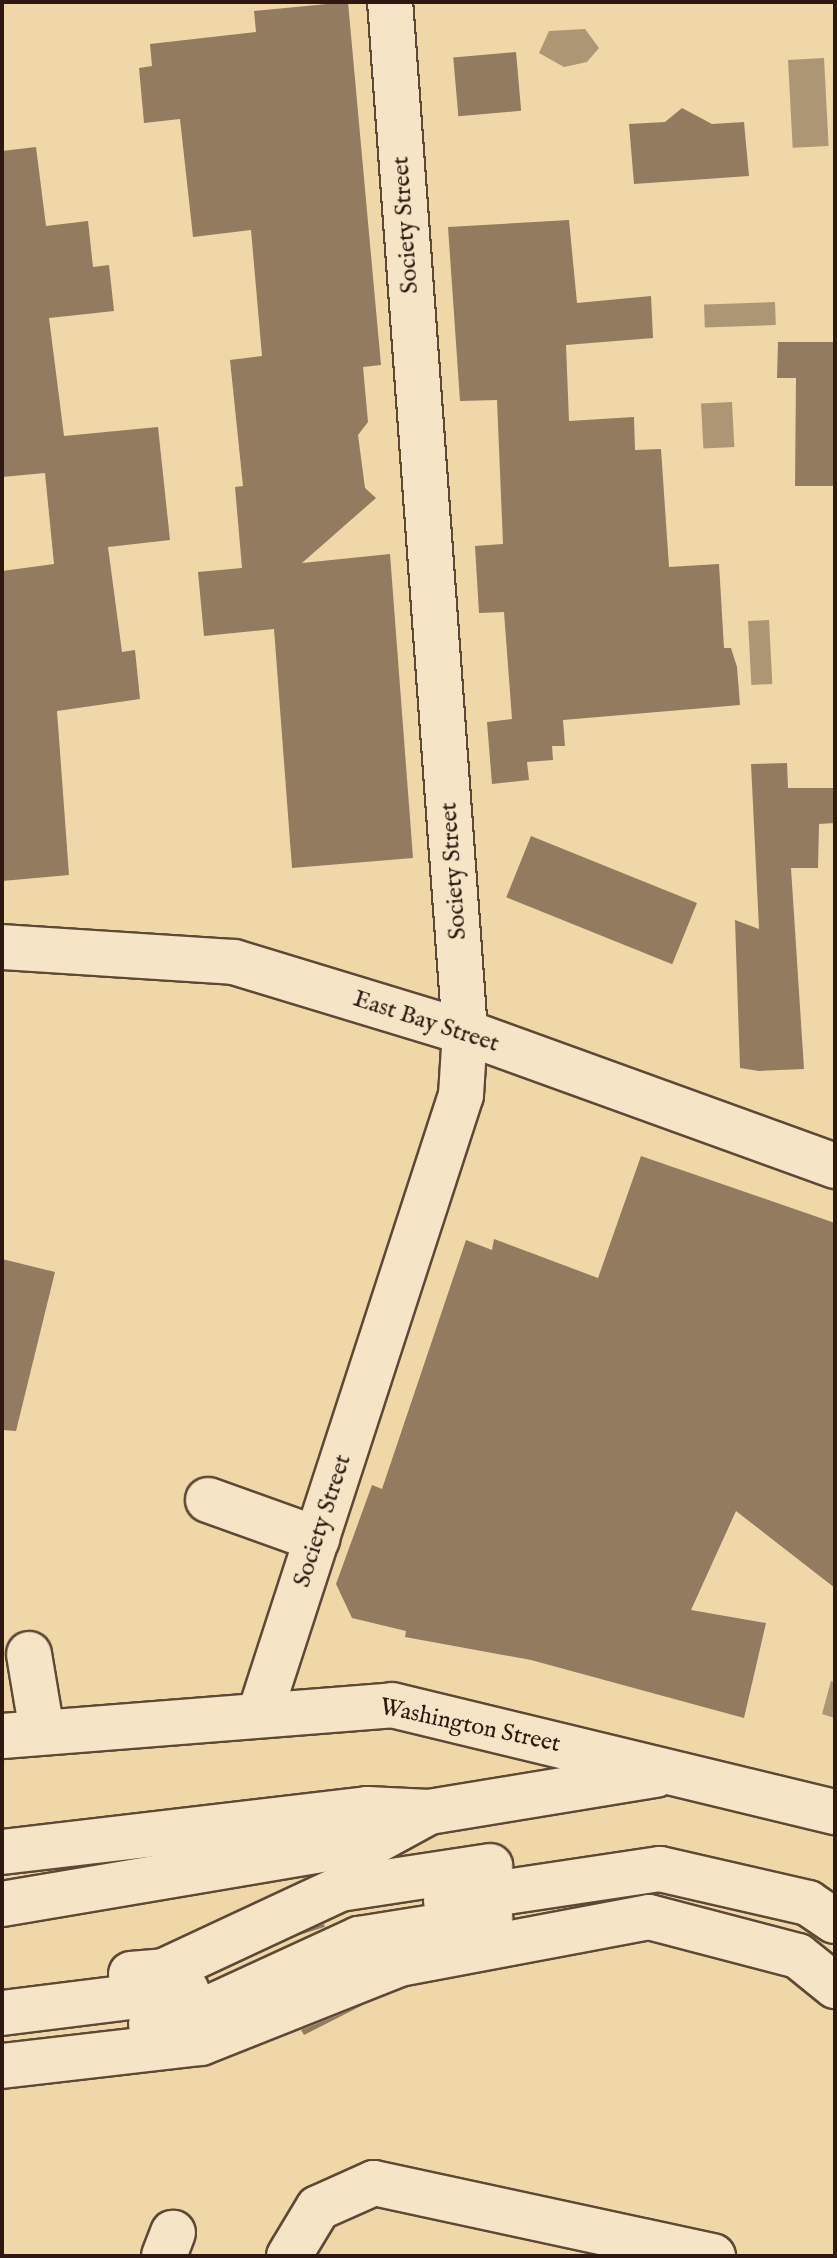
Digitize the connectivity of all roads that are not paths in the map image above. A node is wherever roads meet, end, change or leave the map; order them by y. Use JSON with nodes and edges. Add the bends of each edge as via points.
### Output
{"nodes":[{"id":1,"x":390,"y":2,"type":"edge"},
{"id":2,"x":2,"y":947,"type":"edge"},
{"id":3,"x":465,"y":1032,"type":"junction"},
{"id":4,"x":835,"y":1166,"type":"edge"},
{"id":5,"x":208,"y":1500,"type":"dead end"},
{"id":6,"x":317,"y":1539,"type":"junction"},
{"id":7,"x":29,"y":1654,"type":"dead end"},
{"id":8,"x":261,"y":1710,"type":"junction"},
{"id":9,"x":22,"y":1734,"type":"edge"},
{"id":10,"x":678,"y":1771,"type":"junction"},
{"id":11,"x":429,"y":1812,"type":"junction"},
{"id":12,"x":835,"y":1812,"type":"edge"},
{"id":13,"x":2,"y":1852,"type":"edge"},
{"id":14,"x":835,"y":1889,"type":"edge"},
{"id":15,"x":2,"y":1904,"type":"edge"},
{"id":16,"x":835,"y":1921,"type":"edge"},
{"id":17,"x":835,"y":1951,"type":"edge"},
{"id":18,"x":835,"y":1986,"type":"edge"},
{"id":19,"x":2,"y":1987,"type":"edge"},
{"id":20,"x":2,"y":2013,"type":"edge"},
{"id":21,"x":2,"y":2041,"type":"edge"},
{"id":22,"x":2,"y":2066,"type":"edge"},
{"id":23,"x":289,"y":2256,"type":"edge"},
{"id":24,"x":713,"y":2256,"type":"edge"}],
"edges":[{"from":1,"to":3,"type":"street","name":"Society Street"},
{"from":2,"to":3,"type":"street","name":"East Bay Street","via":[[234,962]]},
{"from":3,"to":4,"type":"street","name":"East Bay Street"},
{"from":3,"to":6,"type":"street","name":"Society Street","via":[[461,1095]]},
{"from":5,"to":6,"type":"street"},
{"from":6,"to":8,"type":"street","name":"Society Street"},
{"from":7,"to":9,"type":"street"},
{"from":8,"to":9,"type":"street","name":"Washington Street"},
{"from":8,"to":10,"type":"street","name":"Washington Street","via":[[392,1705]]},
{"from":10,"to":11,"type":"street"},
{"from":10,"to":12,"type":"street","name":"Washington Street"},
{"from":11,"to":13,"type":"street","via":[[367,1809]]},
{"from":11,"to":15,"type":"street","via":[[376,1841]]},
{"from":14,"to":19,"type":"street","via":[[802,1873],[635,1843],[340,1889],[164,1971]]},
{"from":16,"to":20,"type":"street","via":[[808,1903],[633,1868],[348,1915],[181,1993]]},
{"from":17,"to":21,"type":"street","via":[[806,1929],[644,1892],[359,1939],[185,2019]]},
{"from":18,"to":22,"type":"street","via":[[798,1956],[649,1917],[400,1964],[201,2043]]},
{"from":23,"to":24,"type":"street","via":[[318,2208],[374,2183]]}]}
